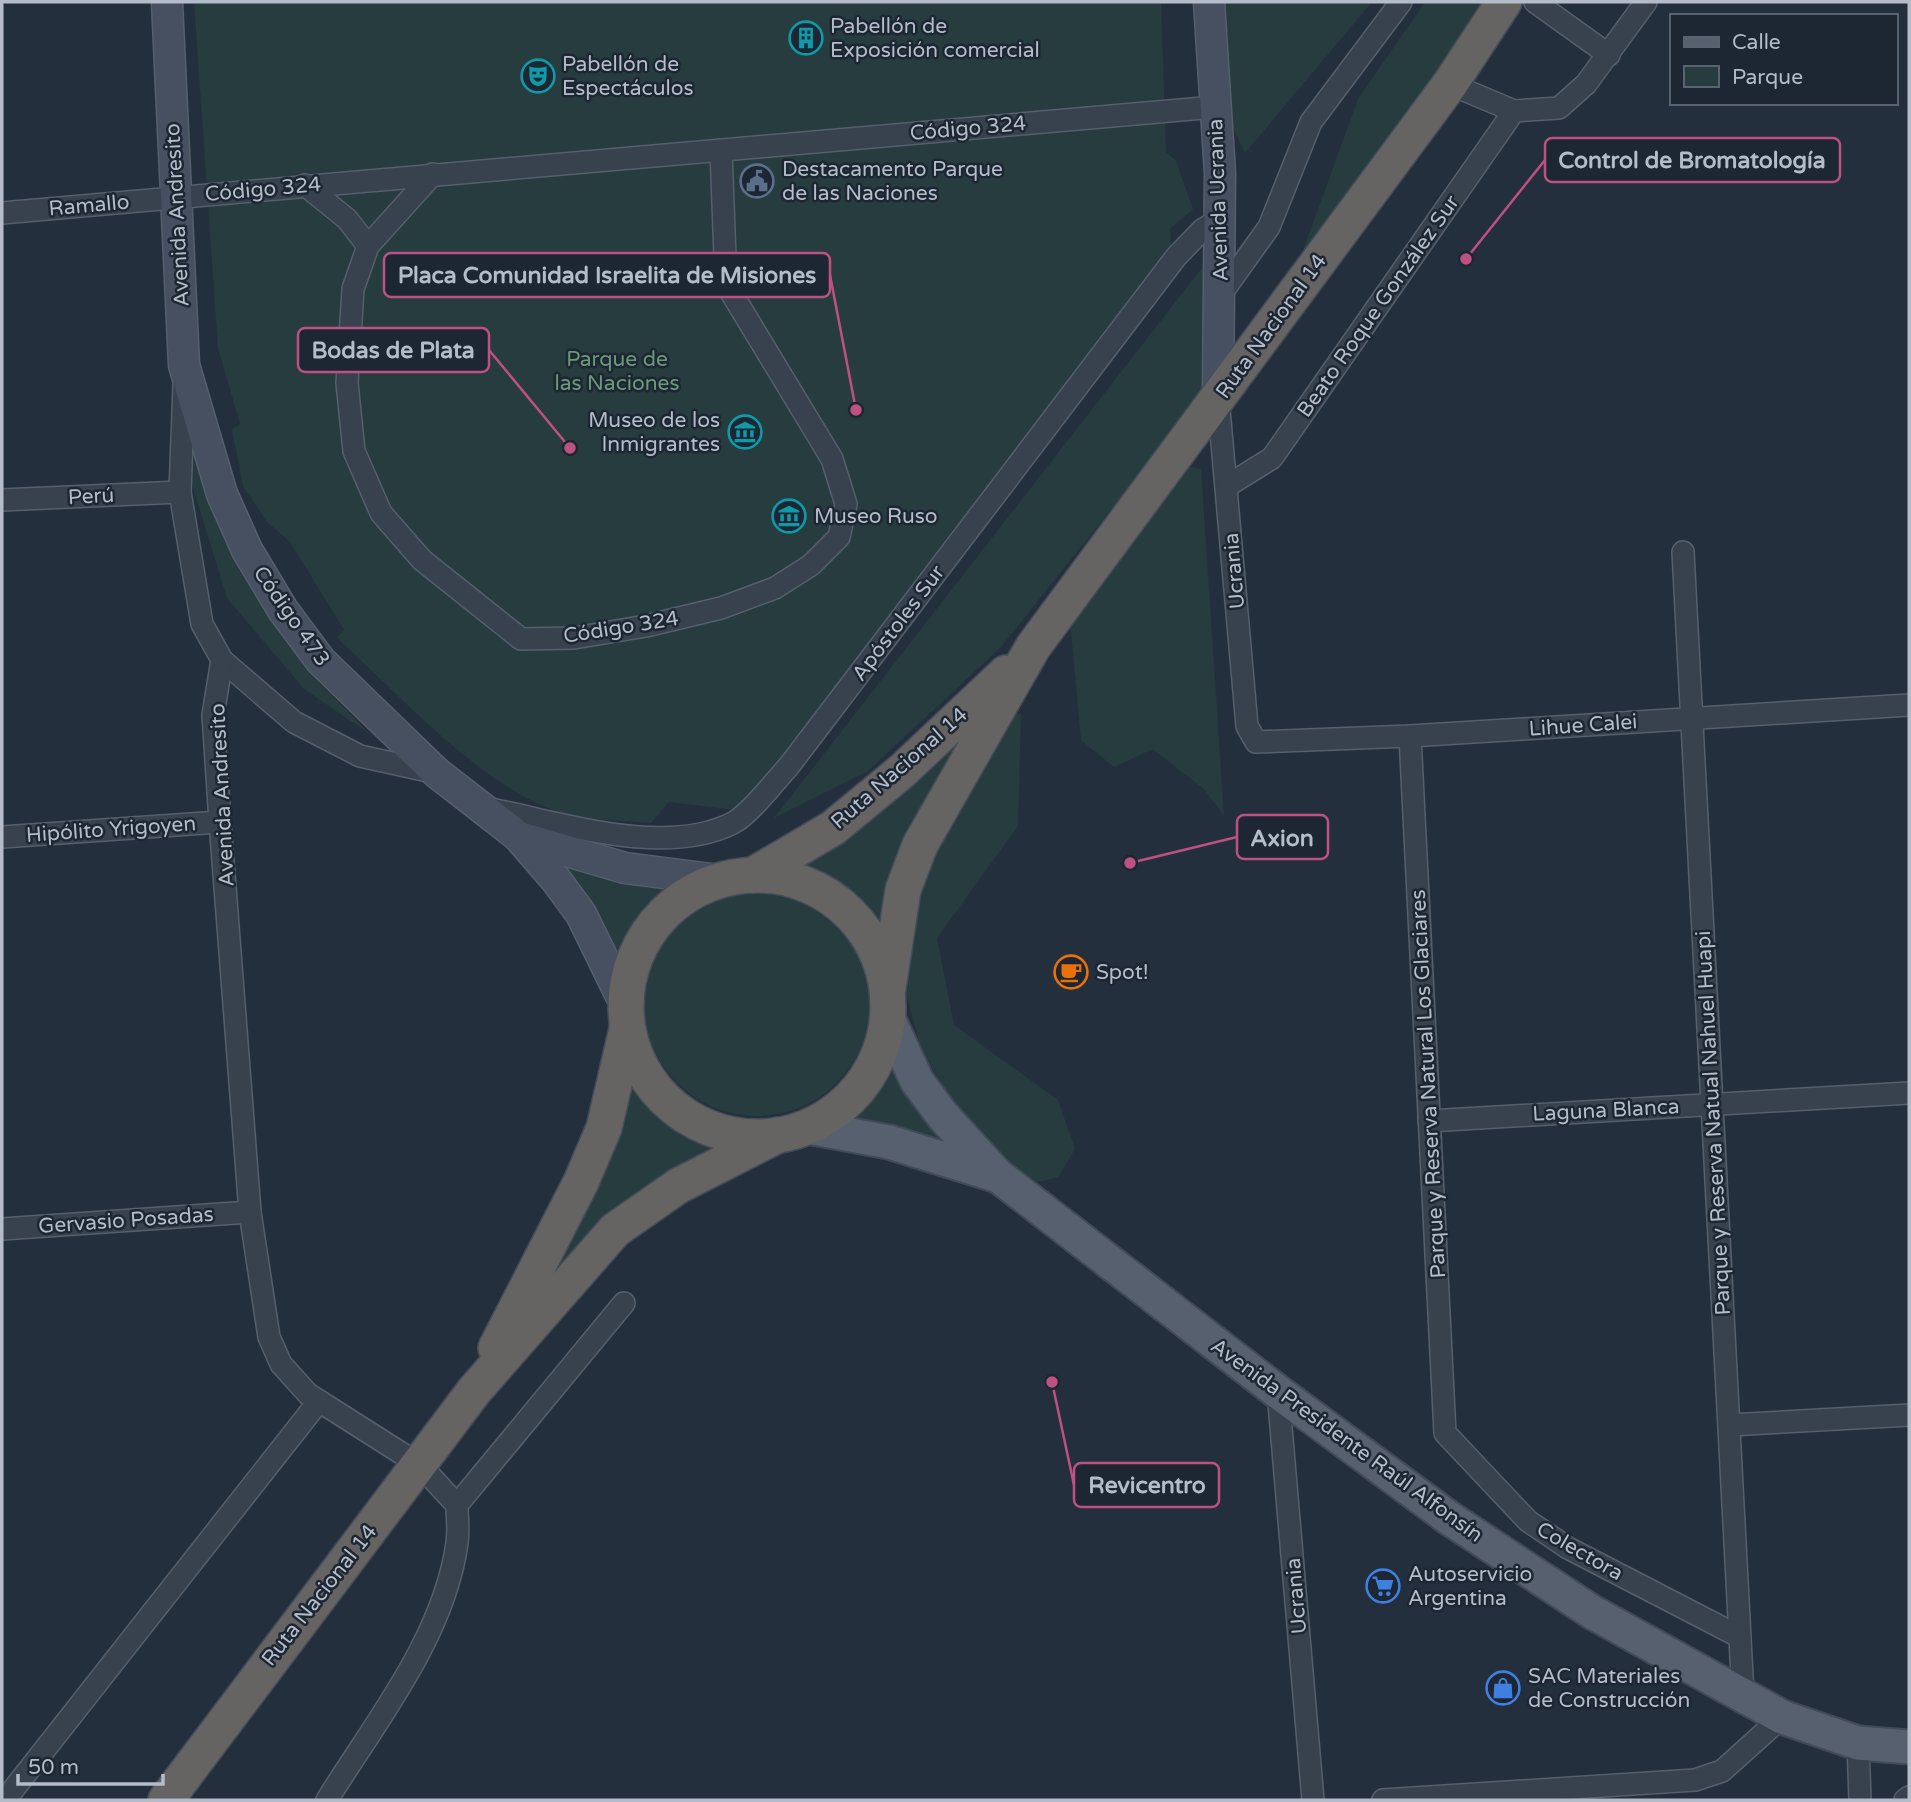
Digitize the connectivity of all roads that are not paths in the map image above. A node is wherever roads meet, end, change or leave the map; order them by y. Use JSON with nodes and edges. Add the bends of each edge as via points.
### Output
{"nodes":[{"id":1,"x":167,"y":2,"type":"edge"},
{"id":2,"x":1209,"y":2,"type":"edge"},
{"id":3,"x":1401,"y":2,"type":"edge"},
{"id":4,"x":1504,"y":2,"type":"edge"},
{"id":5,"x":1535,"y":2,"type":"edge"},
{"id":6,"x":1646,"y":2,"type":"edge"},
{"id":7,"x":1608,"y":55,"type":"junction"},
{"id":8,"x":1450,"y":84,"type":"junction"},
{"id":9,"x":1215,"y":107,"type":"junction"},
{"id":10,"x":1514,"y":111,"type":"junction"},
{"id":11,"x":721,"y":150,"type":"junction"},
{"id":12,"x":433,"y":174,"type":"junction"},
{"id":13,"x":305,"y":186,"type":"junction"},
{"id":14,"x":176,"y":196,"type":"junction"},
{"id":15,"x":2,"y":213,"type":"edge"},
{"id":16,"x":1220,"y":219,"type":"junction"},
{"id":17,"x":368,"y":246,"type":"junction"},
{"id":18,"x":1221,"y":294,"type":"junction"},
{"id":19,"x":184,"y":365,"type":"junction"},
{"id":20,"x":1218,"y":398,"type":"junction"},
{"id":21,"x":1227,"y":486,"type":"junction"},
{"id":22,"x":180,"y":492,"type":"junction"},
{"id":23,"x":2,"y":500,"type":"edge"},
{"id":24,"x":1683,"y":552,"type":"dead end"},
{"id":25,"x":1034,"y":647,"type":"junction"},
{"id":26,"x":222,"y":660,"type":"junction"},
{"id":27,"x":1909,"y":705,"type":"edge"},
{"id":28,"x":1692,"y":719,"type":"junction"},
{"id":29,"x":1410,"y":736,"type":"junction"},
{"id":30,"x":1256,"y":742,"type":"joint"},
{"id":31,"x":438,"y":773,"type":"junction"},
{"id":32,"x":480,"y":807,"type":"junction"},
{"id":33,"x":220,"y":822,"type":"junction"},
{"id":34,"x":518,"y":836,"type":"junction"},
{"id":35,"x":2,"y":837,"type":"edge"},
{"id":36,"x":736,"y":877,"type":"junction"},
{"id":37,"x":888,"y":1003,"type":"junction"},
{"id":38,"x":626,"y":1017,"type":"junction"},
{"id":39,"x":1909,"y":1093,"type":"edge"},
{"id":40,"x":1712,"y":1104,"type":"junction"},
{"id":41,"x":1429,"y":1121,"type":"junction"},
{"id":42,"x":793,"y":1131,"type":"junction"},
{"id":43,"x":997,"y":1175,"type":"junction"},
{"id":44,"x":250,"y":1212,"type":"junction"},
{"id":45,"x":2,"y":1229,"type":"edge"},
{"id":46,"x":624,"y":1303,"type":"dead end"},
{"id":47,"x":474,"y":1391,"type":"junction"},
{"id":48,"x":1278,"y":1392,"type":"junction"},
{"id":49,"x":319,"y":1401,"type":"junction"},
{"id":50,"x":1909,"y":1415,"type":"edge"},
{"id":51,"x":1729,"y":1425,"type":"junction"},
{"id":52,"x":1445,"y":1433,"type":"joint"},
{"id":53,"x":420,"y":1465,"type":"junction"},
{"id":54,"x":457,"y":1505,"type":"junction"},
{"id":55,"x":1740,"y":1637,"type":"junction"},
{"id":56,"x":1743,"y":1695,"type":"junction"},
{"id":57,"x":1782,"y":1717,"type":"junction"},
{"id":58,"x":1858,"y":1743,"type":"junction"},
{"id":59,"x":1909,"y":1747,"type":"edge"},
{"id":60,"x":1909,"y":1797,"type":"edge"},
{"id":61,"x":5,"y":1800,"type":"edge"},
{"id":62,"x":166,"y":1800,"type":"edge"},
{"id":63,"x":327,"y":1800,"type":"edge"},
{"id":64,"x":1313,"y":1800,"type":"edge"},
{"id":65,"x":1383,"y":1800,"type":"edge"},
{"id":66,"x":1860,"y":1800,"type":"edge"},
{"id":67,"x":1905,"y":1800,"type":"edge"}],
"edges":[{"from":1,"to":14,"type":"main road","name":"Avenida Andresito"},
{"from":2,"to":9,"type":"main road","name":"Avenida Ucrania"},
{"from":3,"to":18,"type":"street","via":[[1311,122],[1269,227]]},
{"from":4,"to":8,"type":"highway","name":"Ruta Nacional 14"},
{"from":5,"to":7,"type":"street"},
{"from":6,"to":7,"type":"street"},
{"from":7,"to":10,"type":"street","via":[[1586,84],[1559,108]]},
{"from":8,"to":10,"type":"street"},
{"from":8,"to":20,"type":"highway","name":"Ruta Nacional 14"},
{"from":9,"to":11,"type":"street","name":"Código 324"},
{"from":9,"to":16,"type":"main road","name":"Avenida Ucrania"},
{"from":10,"to":21,"type":"street","name":"Beato Roque González Sur","via":[[1272,458]]},
{"from":11,"to":12,"type":"street","name":"Código 324"},
{"from":11,"to":17,"type":"street","name":"Código 324","via":[[726,284],[832,459],[846,504],[839,537],[811,565],[775,588],[721,608],[598,634],[521,639],[422,560],[381,513],[354,451],[347,383],[352,303]]},
{"from":12,"to":13,"type":"street","name":"Código 324"},
{"from":12,"to":17,"type":"street","name":"Código 324"},
{"from":13,"to":14,"type":"street","name":"Código 324"},
{"from":13,"to":17,"type":"street","via":[[347,219]]},
{"from":14,"to":15,"type":"street","name":"Ramallo"},
{"from":14,"to":19,"type":"main road","name":"Avenida Andresito"},
{"from":16,"to":18,"type":"main road","name":"Avenida Ucrania"},
{"from":16,"to":32,"type":"street","name":"Apóstoles Sur","via":[[1176,257],[789,766],[735,822],[697,836],[642,838]]},
{"from":18,"to":20,"type":"main road","name":"Avenida Ucrania"},
{"from":19,"to":22,"type":"street","name":"Avenida Andresito"},
{"from":19,"to":31,"type":"main road","name":"Código 473","via":[[222,494],[247,550],[283,610],[321,661]]},
{"from":20,"to":21,"type":"street","name":"Ucrania"},
{"from":20,"to":25,"type":"highway","name":"Ruta Nacional 14"},
{"from":21,"to":30,"type":"street","name":"Ucrania","via":[[1247,726]]},
{"from":22,"to":23,"type":"street","name":"Perú"},
{"from":22,"to":26,"type":"street","name":"Avenida Andresito","via":[[202,624]]},
{"from":24,"to":28,"type":"street","name":"Parque y Reserva Natual Nahuel Huapi"},
{"from":25,"to":36,"type":"highway","name":"Ruta Nacional 14","via":[[902,771],[833,828]]},
{"from":25,"to":37,"type":"highway","name":"Ruta Nacional 14","via":[[920,845],[903,890]]},
{"from":26,"to":31,"type":"street","via":[[294,722],[360,756]]},
{"from":26,"to":33,"type":"street","name":"Avenida Andresito","via":[[214,715]]},
{"from":27,"to":28,"type":"street","name":"Lihue Calei"},
{"from":28,"to":29,"type":"street","name":"Lihue Calei"},
{"from":28,"to":40,"type":"street","name":"Parque y Reserva Natual Nahuel Huapi"},
{"from":29,"to":30,"type":"street","name":"Lihue Calei"},
{"from":29,"to":41,"type":"street","name":"Parque y Reserva Natural Los Glaciares"},
{"from":31,"to":32,"type":"main road","name":"Código 473"},
{"from":32,"to":34,"type":"main road","name":"Código 473"},
{"from":33,"to":35,"type":"street","name":"Hipólito Yrigoyen"},
{"from":33,"to":44,"type":"street","name":"Avenida Andresito"},
{"from":34,"to":36,"type":"main road","via":[[625,868]]},
{"from":34,"to":38,"type":"main road","via":[[581,914]]},
{"from":36,"to":37,"type":"highway","via":[[791,879],[837,902],[856,919],[877,951]]},
{"from":36,"to":38,"type":"highway","name":"Ruta Nacional 14","via":[[682,898],[652,927],[632,963]]},
{"from":37,"to":42,"type":"highway","name":"Ruta Nacional 14","via":[[880,1052],[863,1084],[838,1109]]},
{"from":37,"to":43,"type":"main road","name":"Avenida Presidente Raúl Alfonsín","via":[[917,1082]]},
{"from":38,"to":42,"type":"highway","via":[[640,1068],[665,1100],[699,1124],[738,1136]]},
{"from":38,"to":47,"type":"highway","name":"Ruta Nacional 14","via":[[604,1128]]},
{"from":39,"to":40,"type":"street","name":"Laguna Blanca"},
{"from":40,"to":41,"type":"street","name":"Laguna Blanca"},
{"from":40,"to":51,"type":"street","name":"Parque y Reserva Natual Nahuel Huapi"},
{"from":41,"to":52,"type":"street","name":"Parque y Reserva Natural Los Glaciares"},
{"from":42,"to":43,"type":"main road","name":"Avenida Presidente Raúl Alfonsín","via":[[889,1142]]},
{"from":42,"to":47,"type":"highway","name":"Ruta Nacional 14","via":[[678,1186],[615,1230]]},
{"from":43,"to":48,"type":"main road","name":"Avenida Presidente Raúl Alfonsín"},
{"from":44,"to":45,"type":"street","name":"Gervasio Posadas"},
{"from":44,"to":49,"type":"street","name":"Avenida Andresito","via":[[268,1337],[281,1364]]},
{"from":46,"to":54,"type":"street"},
{"from":47,"to":53,"type":"highway","name":"Ruta Nacional 14"},
{"from":48,"to":56,"type":"main road","name":"Avenida Presidente Raúl Alfonsín","via":[[1449,1518],[1581,1604]]},
{"from":48,"to":64,"type":"street","name":"Ucrania"},
{"from":49,"to":53,"type":"street","name":"Avenida Andresito"},
{"from":49,"to":61,"type":"street"},
{"from":50,"to":51,"type":"street"},
{"from":51,"to":55,"type":"street","name":"Parque y Reserva Natual Nahuel Huapi"},
{"from":52,"to":55,"type":"street","name":"Colectora","via":[[1528,1521],[1568,1548]]},
{"from":53,"to":54,"type":"street","name":"Avenida Andresito"},
{"from":53,"to":62,"type":"highway","name":"Ruta Nacional 14"},
{"from":54,"to":63,"type":"street","via":[[457,1542],[444,1593],[422,1645]]},
{"from":55,"to":56,"type":"street","name":"Parque y Reserva Natual Nahuel Huapi"},
{"from":56,"to":57,"type":"main road","name":"Avenida Presidente Raúl Alfonsín"},
{"from":57,"to":58,"type":"main road","name":"Avenida Presidente Raúl Alfonsín"},
{"from":57,"to":65,"type":"street","via":[[1723,1772],[1695,1780]]},
{"from":58,"to":59,"type":"main road","name":"Avenida Presidente Raúl Alfonsín"},
{"from":58,"to":66,"type":"street"},
{"from":60,"to":67,"type":"street"}]}
